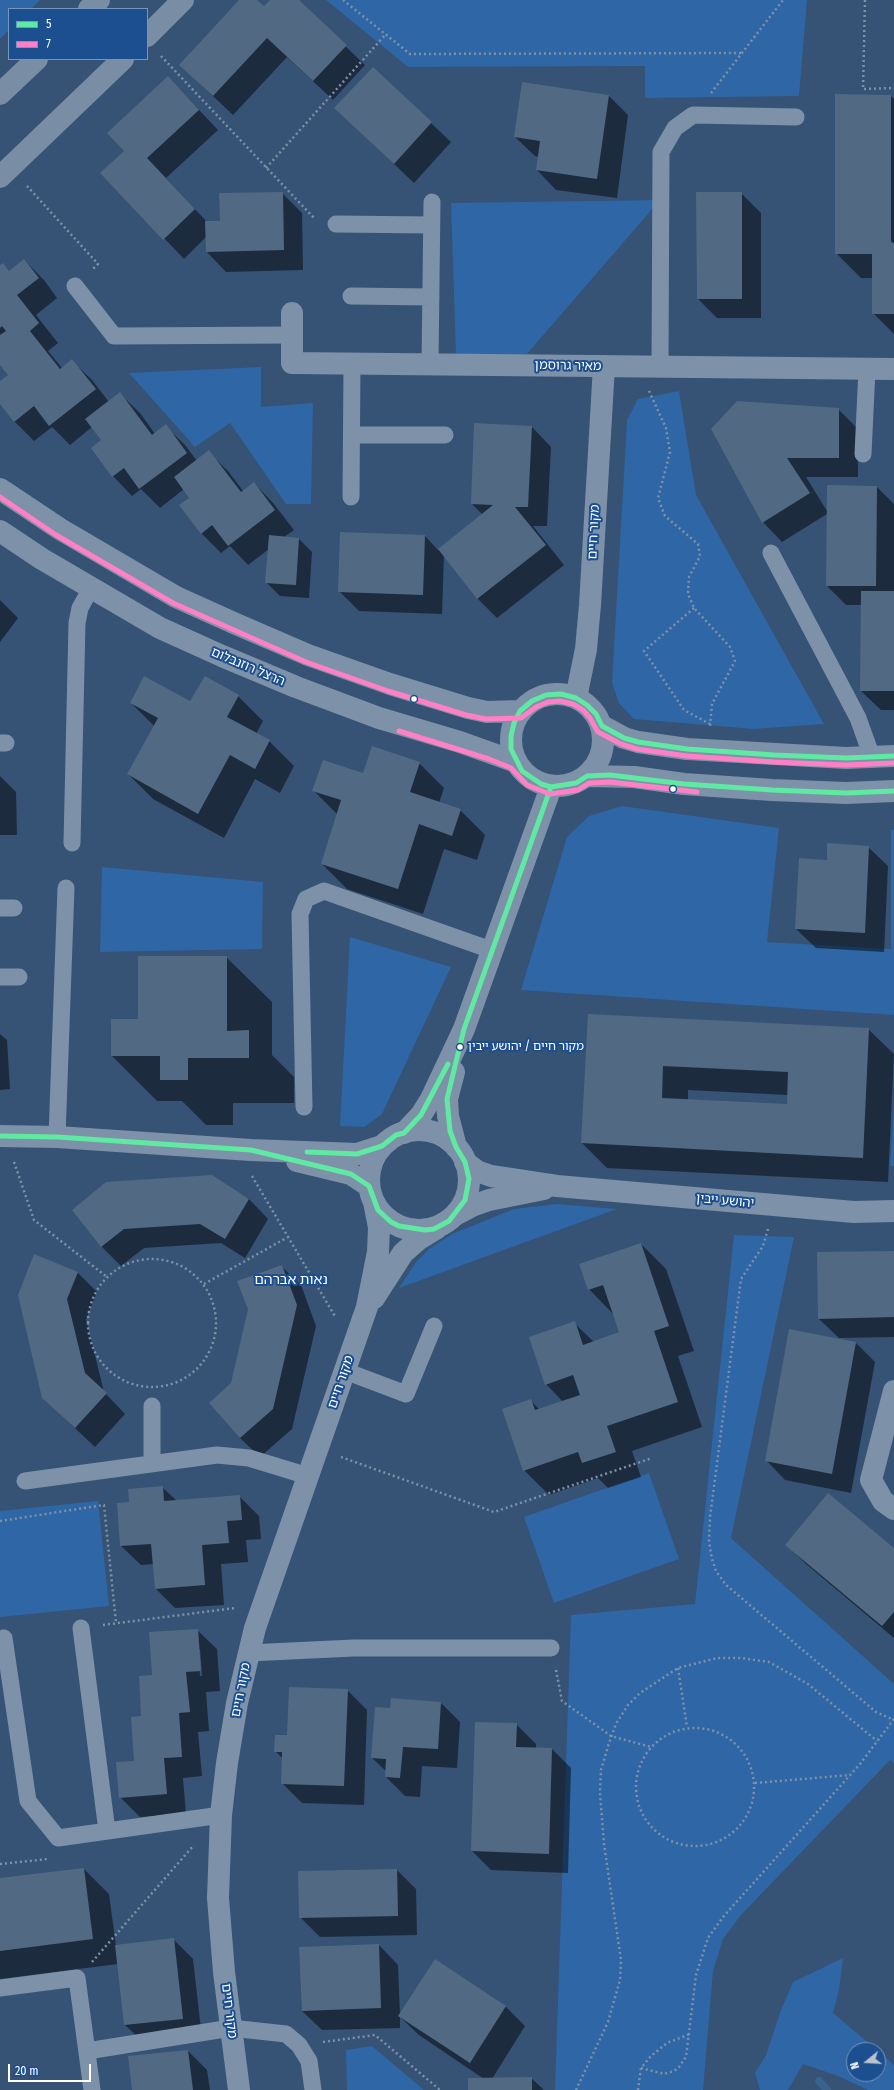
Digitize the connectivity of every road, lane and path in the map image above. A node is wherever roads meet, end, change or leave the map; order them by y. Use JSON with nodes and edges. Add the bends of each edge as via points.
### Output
{"nodes":[{"id":1,"x":98,"y":0,"type":"edge"},
{"id":2,"x":184,"y":0,"type":"edge"},
{"id":3,"x":343,"y":0,"type":"edge"},
{"id":4,"x":783,"y":0,"type":"edge"},
{"id":5,"x":864,"y":0,"type":"edge"},
{"id":6,"x":90,"y":8,"type":"edge"},
{"id":7,"x":386,"y":34,"type":"junction"},
{"id":8,"x":152,"y":44,"type":"edge"},
{"id":9,"x":741,"y":53,"type":"junction"},
{"id":10,"x":37,"y":60,"type":"edge"},
{"id":11,"x":122,"y":60,"type":"edge"},
{"id":12,"x":894,"y":88,"type":"edge"},
{"id":13,"x":0,"y":94,"type":"edge"},
{"id":14,"x":693,"y":115,"type":"junction"},
{"id":15,"x":796,"y":117,"type":"dead end"},
{"id":16,"x":266,"y":168,"type":"junction"},
{"id":17,"x":5,"y":172,"type":"edge"},
{"id":18,"x":432,"y":202,"type":"dead end"},
{"id":19,"x":336,"y":224,"type":"joint"},
{"id":20,"x":431,"y":225,"type":"junction"},
{"id":21,"x":75,"y":286,"type":"joint"},
{"id":22,"x":351,"y":296,"type":"dead end"},
{"id":23,"x":431,"y":297,"type":"junction"},
{"id":24,"x":292,"y":313,"type":"dead end"},
{"id":25,"x":292,"y":335,"type":"junction"},
{"id":26,"x":352,"y":364,"type":"junction"},
{"id":27,"x":430,"y":364,"type":"junction"},
{"id":28,"x":604,"y":366,"type":"junction"},
{"id":29,"x":650,"y":367,"type":"junction"},
{"id":30,"x":867,"y":369,"type":"junction"},
{"id":31,"x":894,"y":369,"type":"edge"},
{"id":32,"x":352,"y":435,"type":"junction"},
{"id":33,"x":445,"y":435,"type":"dead end"},
{"id":34,"x":864,"y":454,"type":"dead end"},
{"id":35,"x":0,"y":489,"type":"edge"},
{"id":36,"x":351,"y":497,"type":"dead end"},
{"id":37,"x":0,"y":531,"type":"edge"},
{"id":38,"x":771,"y":553,"type":"dead end"},
{"id":39,"x":91,"y":588,"type":"junction"},
{"id":40,"x":694,"y":608,"type":"junction"},
{"id":41,"x":576,"y":698,"type":"junction"},
{"id":42,"x":520,"y":711,"type":"junction"},
{"id":43,"x":710,"y":724,"type":"junction"},
{"id":44,"x":602,"y":726,"type":"junction"},
{"id":45,"x":707,"y":750,"type":"junction"},
{"id":46,"x":894,"y":756,"type":"edge"},
{"id":47,"x":872,"y":757,"type":"junction"},
{"id":48,"x":516,"y":762,"type":"junction"},
{"id":49,"x":587,"y":776,"type":"junction"},
{"id":50,"x":551,"y":787,"type":"junction"},
{"id":51,"x":894,"y":791,"type":"edge"},
{"id":52,"x":72,"y":843,"type":"dead end"},
{"id":53,"x":66,"y":888,"type":"dead end"},
{"id":54,"x":494,"y":951,"type":"junction"},
{"id":55,"x":0,"y":977,"type":"edge"},
{"id":56,"x":19,"y":977,"type":"dead end"},
{"id":57,"x":464,"y":1029,"type":"junction"},
{"id":58,"x":304,"y":1107,"type":"dead end"},
{"id":59,"x":404,"y":1132,"type":"junction"},
{"id":60,"x":3,"y":1136,"type":"edge"},
{"id":61,"x":57,"y":1137,"type":"junction"},
{"id":62,"x":382,"y":1146,"type":"junction"},
{"id":63,"x":244,"y":1150,"type":"junction"},
{"id":64,"x":460,"y":1154,"type":"junction"},
{"id":65,"x":557,"y":1186,"type":"junction"},
{"id":66,"x":372,"y":1194,"type":"junction"},
{"id":67,"x":775,"y":1206,"type":"junction"},
{"id":68,"x":894,"y":1211,"type":"edge"},
{"id":69,"x":449,"y":1220,"type":"junction"},
{"id":70,"x":288,"y":1237,"type":"junction"},
{"id":71,"x":107,"y":1277,"type":"junction"},
{"id":72,"x":204,"y":1284,"type":"junction"},
{"id":73,"x":367,"y":1307,"type":"junction"},
{"id":74,"x":434,"y":1326,"type":"dead end"},
{"id":75,"x":353,"y":1348,"type":"junction"},
{"id":76,"x":345,"y":1371,"type":"junction"},
{"id":77,"x":894,"y":1391,"type":"edge"},
{"id":78,"x":152,"y":1406,"type":"dead end"},
{"id":79,"x":318,"y":1449,"type":"junction"},
{"id":80,"x":652,"y":1458,"type":"dead end"},
{"id":81,"x":152,"y":1464,"type":"junction"},
{"id":82,"x":308,"y":1476,"type":"junction"},
{"id":83,"x":25,"y":1481,"type":"dead end"},
{"id":84,"x":894,"y":1509,"type":"edge"},
{"id":85,"x":0,"y":1521,"type":"edge"},
{"id":86,"x":264,"y":1604,"type":"junction"},
{"id":87,"x":116,"y":1623,"type":"junction"},
{"id":88,"x":81,"y":1628,"type":"joint"},
{"id":89,"x":4,"y":1638,"type":"dead end"},
{"id":90,"x":551,"y":1648,"type":"joint"},
{"id":91,"x":248,"y":1653,"type":"junction"},
{"id":92,"x":678,"y":1668,"type":"junction"},
{"id":93,"x":894,"y":1720,"type":"edge"},
{"id":94,"x":687,"y":1727,"type":"junction"},
{"id":95,"x":611,"y":1736,"type":"junction"},
{"id":96,"x":877,"y":1741,"type":"junction"},
{"id":97,"x":651,"y":1747,"type":"junction"},
{"id":98,"x":850,"y":1775,"type":"junction"},
{"id":99,"x":755,"y":1783,"type":"junction"},
{"id":100,"x":221,"y":1815,"type":"junction"},
{"id":101,"x":107,"y":1831,"type":"junction"},
{"id":102,"x":195,"y":1844,"type":"dead end"},
{"id":103,"x":77,"y":1978,"type":"junction"},
{"id":104,"x":0,"y":1988,"type":"edge"},
{"id":105,"x":231,"y":2028,"type":"junction"},
{"id":106,"x":690,"y":2034,"type":"junction"},
{"id":107,"x":299,"y":2045,"type":"junction"},
{"id":108,"x":87,"y":2051,"type":"junction"},
{"id":109,"x":641,"y":2068,"type":"junction"},
{"id":110,"x":92,"y":2090,"type":"edge"},
{"id":111,"x":240,"y":2090,"type":"edge"},
{"id":112,"x":313,"y":2090,"type":"edge"},
{"id":113,"x":440,"y":2090,"type":"edge"},
{"id":114,"x":576,"y":2090,"type":"edge"},
{"id":115,"x":638,"y":2090,"type":"edge"}],
"edges":[{"from":1,"to":6,"type":"main road"},
{"from":2,"to":8,"type":"main road"},
{"from":3,"to":7,"type":"path"},
{"from":4,"to":9,"type":"path"},
{"from":5,"to":12,"type":"path","via":[[863,89]]},
{"from":7,"to":9,"type":"path","via":[[410,54]]},
{"from":7,"to":16,"type":"path"},
{"from":8,"to":16,"type":"path"},
{"from":9,"to":14,"type":"path"},
{"from":10,"to":13,"type":"main road"},
{"from":11,"to":17,"type":"main road"},
{"from":14,"to":15,"type":"lane"},
{"from":14,"to":29,"type":"lane","via":[[675,128],[661,152]]},
{"from":16,"to":19,"type":"path","via":[[318,223]]},
{"from":17,"to":21,"type":"path","via":[[98,264]]},
{"from":18,"to":20,"type":"lane"},
{"from":19,"to":20,"type":"lane"},
{"from":20,"to":23,"type":"lane"},
{"from":21,"to":25,"type":"lane","via":[[114,336]]},
{"from":22,"to":23,"type":"lane"},
{"from":23,"to":27,"type":"lane"},
{"from":24,"to":25,"type":"street","name":"מאיר גרוסמן"},
{"from":25,"to":26,"type":"street","name":"מאיר גרוסמן","via":[[292,363]]},
{"from":26,"to":27,"type":"street","name":"מאיר גרוסמן"},
{"from":26,"to":32,"type":"lane"},
{"from":27,"to":28,"type":"street","name":"מאיר גרוסמן"},
{"from":28,"to":29,"type":"street","name":"מאיר גרוסמן"},
{"from":28,"to":41,"type":"street","name":"מקור חיים","via":[[590,605],[586,649]]},
{"from":29,"to":30,"type":"street","name":"מאיר גרוסמן"},
{"from":29,"to":40,"type":"path","via":[[654,407],[666,428],[670,452],[658,498],[665,516],[698,544],[700,556],[689,577],[688,594]]},
{"from":30,"to":31,"type":"street","name":"מאיר גרוסמן"},
{"from":30,"to":34,"type":"lane"},
{"from":32,"to":33,"type":"lane"},
{"from":32,"to":36,"type":"lane"},
{"from":35,"to":42,"type":"street","via":[[60,530],[176,597],[308,655],[468,708],[487,712]]},
{"from":37,"to":39,"type":"street","name":"הרצל רוזנבלום"},
{"from":38,"to":47,"type":"lane","via":[[858,718]]},
{"from":39,"to":48,"type":"street","name":"הרצל רוזנבלום","via":[[160,628],[296,687],[378,718],[460,742]]},
{"from":39,"to":52,"type":"lane","via":[[80,608],[76,623]]},
{"from":40,"to":43,"type":"path","via":[[730,647],[735,661],[712,704]]},
{"from":40,"to":43,"type":"path","via":[[644,651],[684,710]]},
{"from":41,"to":42,"type":"street","via":[[561,694],[546,695],[532,701]]},
{"from":41,"to":44,"type":"street","via":[[587,704]]},
{"from":42,"to":48,"type":"street","via":[[511,736],[511,749]]},
{"from":43,"to":45,"type":"path"},
{"from":44,"to":45,"type":"street","via":[[624,738],[638,742]]},
{"from":44,"to":49,"type":"street","via":[[602,753],[596,766]]},
{"from":45,"to":47,"type":"street","via":[[846,758]]},
{"from":46,"to":47,"type":"street"},
{"from":48,"to":50,"type":"street","via":[[530,778]]},
{"from":49,"to":50,"type":"street","via":[[576,783]]},
{"from":49,"to":51,"type":"street","via":[[634,776],[684,784],[779,790],[846,793]]},
{"from":50,"to":54,"type":"street"},
{"from":53,"to":61,"type":"lane"},
{"from":54,"to":57,"type":"street"},
{"from":54,"to":58,"type":"lane","via":[[324,891],[306,899],[300,914]]},
{"from":55,"to":56,"type":"lane"},
{"from":57,"to":59,"type":"street","via":[[431,1100],[421,1115]]},
{"from":57,"to":64,"type":"street","via":[[447,1099],[450,1131]]},
{"from":59,"to":62,"type":"street"},
{"from":59,"to":64,"type":"street","via":[[417,1130],[440,1135]]},
{"from":60,"to":61,"type":"street"},
{"from":60,"to":71,"type":"path","via":[[34,1220]]},
{"from":61,"to":63,"type":"street"},
{"from":62,"to":63,"type":"street","via":[[357,1154]]},
{"from":62,"to":66,"type":"street","via":[[370,1168]]},
{"from":63,"to":66,"type":"street","via":[[351,1174]]},
{"from":63,"to":70,"type":"path"},
{"from":64,"to":65,"type":"street","name":"יהושע ייבין","via":[[477,1171],[491,1176]]},
{"from":64,"to":69,"type":"street","via":[[468,1170],[468,1188],[465,1200]]},
{"from":65,"to":67,"type":"street","name":"יהושע ייבין"},
{"from":65,"to":69,"type":"street","name":"יהושע ייבין","via":[[489,1200],[472,1206]]},
{"from":66,"to":69,"type":"street","via":[[384,1216],[399,1226],[416,1230],[434,1229]]},
{"from":66,"to":73,"type":"street","name":"מקור חיים","via":[[379,1227],[378,1252]]},
{"from":67,"to":68,"type":"street","name":"יהושע ייבין","via":[[854,1212]]},
{"from":67,"to":93,"type":"path","via":[[763,1246],[741,1279],[710,1517],[709,1542],[712,1559],[716,1571],[726,1585],[876,1712]]},
{"from":69,"to":73,"type":"street","name":"מקור חיים","via":[[419,1239],[403,1253]]},
{"from":70,"to":72,"type":"path"},
{"from":70,"to":75,"type":"path"},
{"from":71,"to":72,"type":"path","via":[[122,1266],[157,1258],[175,1262],[191,1271]]},
{"from":71,"to":72,"type":"path","via":[[95,1294],[88,1314],[89,1335],[97,1354],[110,1371],[128,1382],[148,1387],[168,1385],[188,1377],[203,1362],[213,1344],[216,1323],[213,1303]]},
{"from":73,"to":75,"type":"street","name":"מקור חיים"},
{"from":74,"to":76,"type":"lane","via":[[406,1394]]},
{"from":75,"to":76,"type":"street","name":"מקור חיים"},
{"from":76,"to":79,"type":"street","name":"מקור חיים"},
{"from":77,"to":84,"type":"street","via":[[871,1480],[883,1501]]},
{"from":78,"to":81,"type":"lane"},
{"from":79,"to":80,"type":"path","via":[[494,1512]]},
{"from":79,"to":82,"type":"street","name":"מקור חיים"},
{"from":81,"to":82,"type":"lane","via":[[217,1455],[249,1458]]},
{"from":81,"to":83,"type":"lane"},
{"from":82,"to":86,"type":"street","name":"מקור חיים"},
{"from":85,"to":87,"type":"path","via":[[104,1505]]},
{"from":86,"to":87,"type":"path"},
{"from":86,"to":91,"type":"street","name":"מקור חיים"},
{"from":87,"to":88,"type":"path"},
{"from":88,"to":101,"type":"lane"},
{"from":89,"to":101,"type":"lane","via":[[28,1801],[58,1838]]},
{"from":90,"to":91,"type":"lane","via":[[354,1648]]},
{"from":90,"to":95,"type":"path","via":[[562,1701]]},
{"from":91,"to":100,"type":"street","name":"מקור חיים","via":[[237,1703]]},
{"from":92,"to":94,"type":"path"},
{"from":92,"to":95,"type":"path","via":[[640,1692],[628,1705]]},
{"from":92,"to":96,"type":"path","via":[[716,1658],[768,1662],[808,1684]]},
{"from":93,"to":96,"type":"path"},
{"from":94,"to":97,"type":"path","via":[[661,1738]]},
{"from":94,"to":99,"type":"path","via":[[706,1728],[725,1735],[740,1747],[750,1764]]},
{"from":95,"to":97,"type":"path"},
{"from":95,"to":114,"type":"path","via":[[601,1770],[601,1818],[621,1960],[620,1980],[608,2022]]},
{"from":96,"to":98,"type":"path"},
{"from":97,"to":99,"type":"path","via":[[640,1763],[636,1782],[638,1802],[646,1819],[659,1834],[676,1843],[695,1846],[714,1843],[732,1834],[744,1820],[753,1802]]},
{"from":98,"to":99,"type":"path"},
{"from":98,"to":106,"type":"path","via":[[723,1917],[708,1938],[696,1975]]},
{"from":100,"to":101,"type":"lane"},
{"from":100,"to":105,"type":"street","name":"מקור חיים","via":[[218,1898]]},
{"from":102,"to":103,"type":"path"},
{"from":103,"to":104,"type":"lane"},
{"from":103,"to":108,"type":"lane"},
{"from":105,"to":107,"type":"lane","via":[[286,2034]]},
{"from":105,"to":108,"type":"lane"},
{"from":105,"to":111,"type":"street","name":"מקור חיים"},
{"from":106,"to":109,"type":"path","via":[[667,2043]]},
{"from":106,"to":109,"type":"path","via":[[686,2057],[680,2067],[664,2074]]},
{"from":107,"to":112,"type":"lane","via":[[309,2061]]},
{"from":107,"to":113,"type":"path","via":[[375,2035]]},
{"from":108,"to":110,"type":"lane"},
{"from":109,"to":115,"type":"path"}]}
